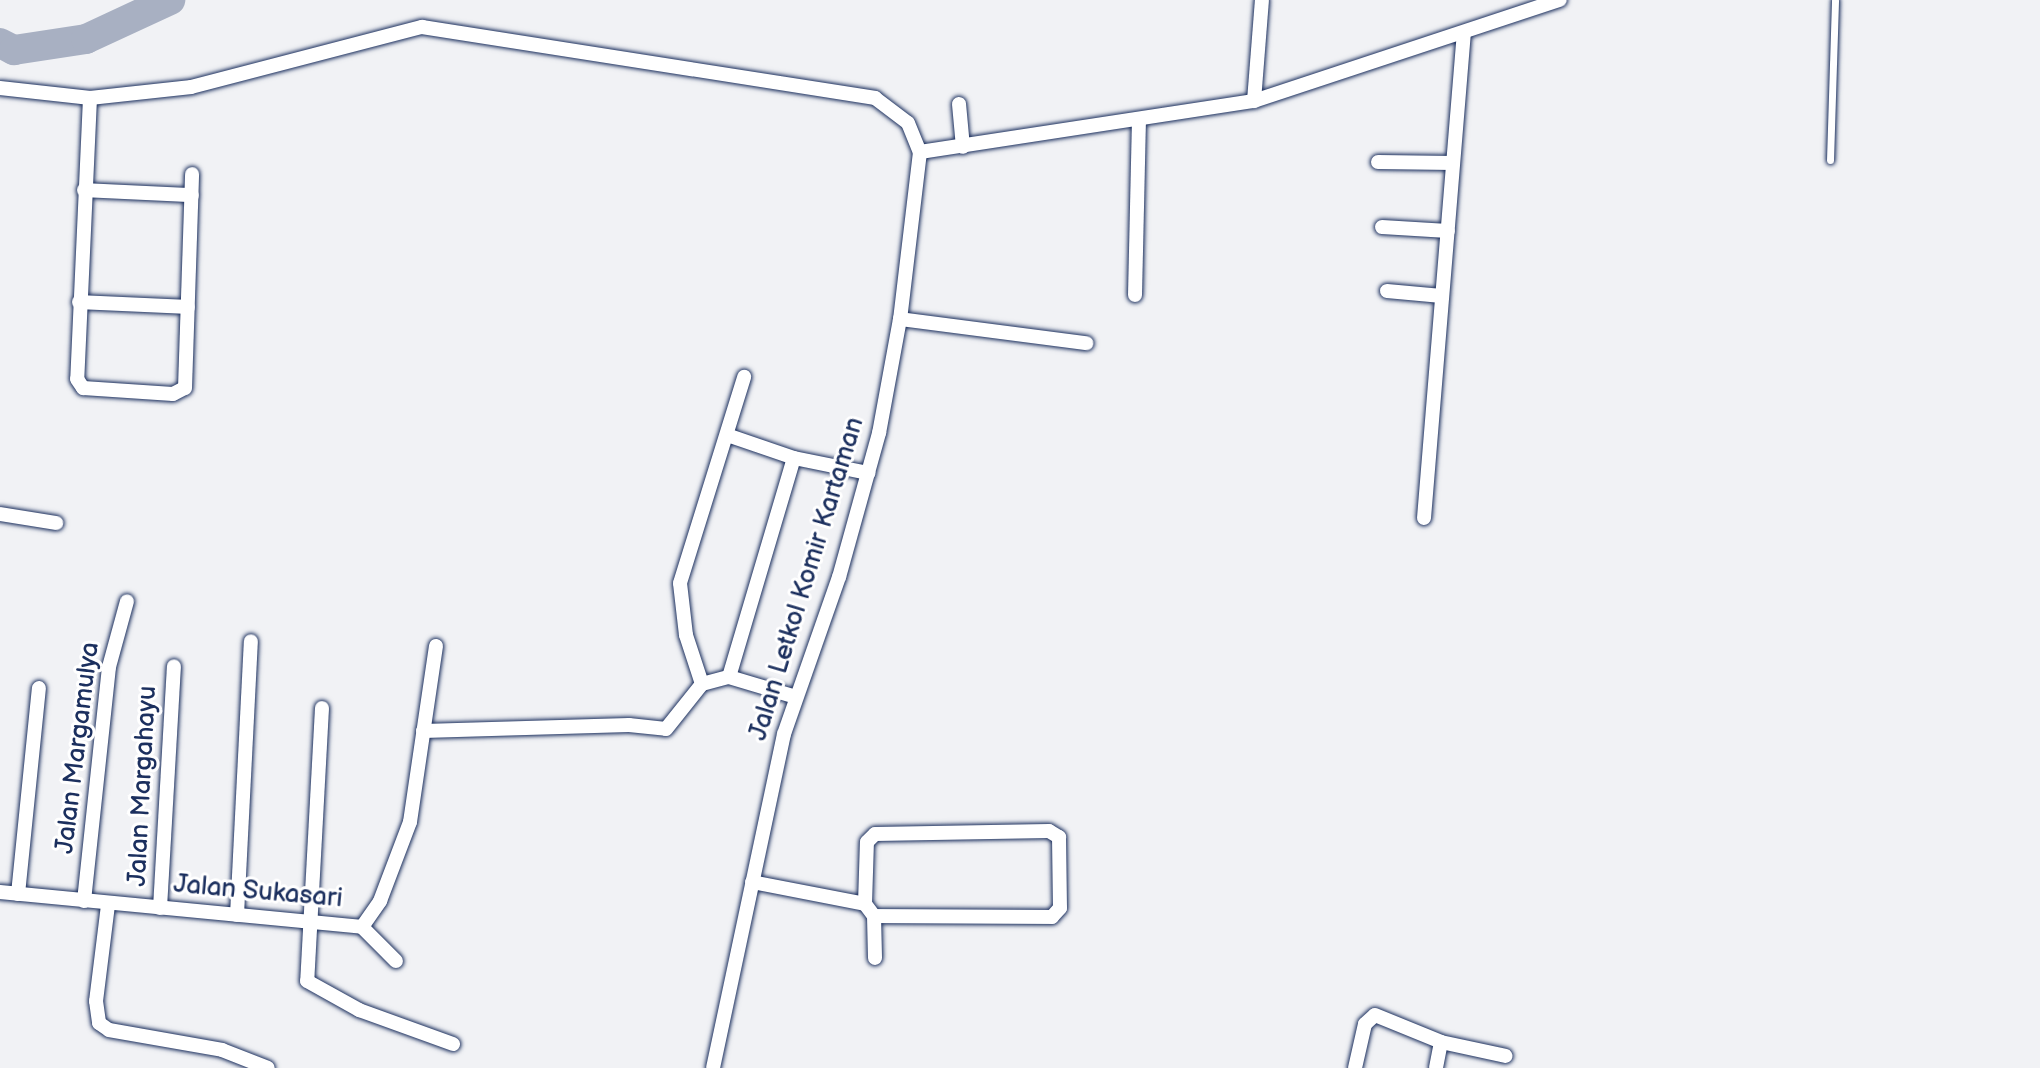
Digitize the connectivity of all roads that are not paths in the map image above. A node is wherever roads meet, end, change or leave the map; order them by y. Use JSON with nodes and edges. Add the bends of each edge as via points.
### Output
{"nodes":[{"id":1,"x":1262,"y":0,"type":"edge"},
{"id":2,"x":1560,"y":0,"type":"edge"},
{"id":3,"x":1835,"y":0,"type":"edge"},
{"id":4,"x":1464,"y":34,"type":"junction"},
{"id":5,"x":0,"y":88,"type":"edge"},
{"id":6,"x":90,"y":98,"type":"junction"},
{"id":7,"x":1254,"y":101,"type":"junction"},
{"id":8,"x":959,"y":104,"type":"dead end"},
{"id":9,"x":1139,"y":119,"type":"junction"},
{"id":10,"x":963,"y":147,"type":"junction"},
{"id":11,"x":920,"y":152,"type":"junction"},
{"id":12,"x":1830,"y":160,"type":"dead end"},
{"id":13,"x":1378,"y":162,"type":"dead end"},
{"id":14,"x":1453,"y":163,"type":"junction"},
{"id":15,"x":192,"y":174,"type":"dead end"},
{"id":16,"x":84,"y":190,"type":"junction"},
{"id":17,"x":192,"y":195,"type":"junction"},
{"id":18,"x":1382,"y":227,"type":"dead end"},
{"id":19,"x":1448,"y":231,"type":"junction"},
{"id":20,"x":1387,"y":291,"type":"dead end"},
{"id":21,"x":1135,"y":295,"type":"dead end"},
{"id":22,"x":1442,"y":296,"type":"junction"},
{"id":23,"x":79,"y":302,"type":"junction"},
{"id":24,"x":188,"y":307,"type":"junction"},
{"id":25,"x":900,"y":319,"type":"junction"},
{"id":26,"x":1086,"y":343,"type":"dead end"},
{"id":27,"x":744,"y":377,"type":"dead end"},
{"id":28,"x":727,"y":435,"type":"junction"},
{"id":29,"x":794,"y":458,"type":"junction"},
{"id":30,"x":868,"y":473,"type":"junction"},
{"id":31,"x":0,"y":514,"type":"edge"},
{"id":32,"x":1424,"y":518,"type":"dead end"},
{"id":33,"x":56,"y":523,"type":"dead end"},
{"id":34,"x":127,"y":601,"type":"dead end"},
{"id":35,"x":251,"y":641,"type":"dead end"},
{"id":36,"x":436,"y":646,"type":"dead end"},
{"id":37,"x":174,"y":666,"type":"dead end"},
{"id":38,"x":729,"y":677,"type":"junction"},
{"id":39,"x":702,"y":684,"type":"junction"},
{"id":40,"x":39,"y":688,"type":"dead end"},
{"id":41,"x":796,"y":697,"type":"junction"},
{"id":42,"x":322,"y":708,"type":"dead end"},
{"id":43,"x":423,"y":731,"type":"junction"},
{"id":44,"x":752,"y":882,"type":"junction"},
{"id":45,"x":0,"y":892,"type":"edge"},
{"id":46,"x":18,"y":894,"type":"junction"},
{"id":47,"x":84,"y":901,"type":"junction"},
{"id":48,"x":108,"y":905,"type":"junction"},
{"id":49,"x":160,"y":908,"type":"junction"},
{"id":50,"x":870,"y":910,"type":"junction"},
{"id":51,"x":237,"y":915,"type":"junction"},
{"id":52,"x":311,"y":919,"type":"junction"},
{"id":53,"x":362,"y":927,"type":"junction"},
{"id":54,"x":875,"y":958,"type":"dead end"},
{"id":55,"x":396,"y":961,"type":"dead end"},
{"id":56,"x":1441,"y":1042,"type":"junction"},
{"id":57,"x":453,"y":1044,"type":"dead end"},
{"id":58,"x":1506,"y":1056,"type":"dead end"},
{"id":59,"x":268,"y":1068,"type":"edge"},
{"id":60,"x":713,"y":1068,"type":"edge"},
{"id":61,"x":1355,"y":1068,"type":"edge"},
{"id":62,"x":1436,"y":1068,"type":"edge"}],
"edges":[{"from":1,"to":7,"type":"street"},
{"from":2,"to":4,"type":"street"},
{"from":3,"to":12,"type":"lane"},
{"from":4,"to":7,"type":"street"},
{"from":4,"to":14,"type":"street"},
{"from":5,"to":6,"type":"street"},
{"from":6,"to":11,"type":"street","via":[[191,87],[422,27],[875,98],[908,123]]},
{"from":6,"to":16,"type":"street"},
{"from":7,"to":9,"type":"street"},
{"from":8,"to":10,"type":"street"},
{"from":9,"to":10,"type":"street"},
{"from":9,"to":21,"type":"street"},
{"from":10,"to":11,"type":"street"},
{"from":11,"to":25,"type":"street","name":"Jalan Letkol Komir Kartaman"},
{"from":13,"to":14,"type":"street"},
{"from":14,"to":19,"type":"street"},
{"from":15,"to":17,"type":"street"},
{"from":16,"to":17,"type":"street"},
{"from":16,"to":23,"type":"street"},
{"from":17,"to":24,"type":"street"},
{"from":18,"to":19,"type":"street"},
{"from":19,"to":22,"type":"street"},
{"from":20,"to":22,"type":"street"},
{"from":22,"to":32,"type":"street"},
{"from":23,"to":24,"type":"street"},
{"from":23,"to":24,"type":"street","via":[[80,385],[171,394],[181,392],[186,383]]},
{"from":25,"to":26,"type":"street"},
{"from":25,"to":30,"type":"street","name":"Jalan Letkol Komir Kartaman"},
{"from":27,"to":28,"type":"street"},
{"from":28,"to":29,"type":"street"},
{"from":28,"to":39,"type":"street","via":[[680,583],[686,635]]},
{"from":29,"to":30,"type":"street"},
{"from":29,"to":38,"type":"street"},
{"from":30,"to":41,"type":"street","name":"Jalan Letkol Komir Kartaman","via":[[839,577]]},
{"from":31,"to":33,"type":"street"},
{"from":34,"to":47,"type":"street","name":"Jalan Margamulya","via":[[109,667]]},
{"from":35,"to":51,"type":"street"},
{"from":36,"to":43,"type":"street","name":"Jalan Sukasari"},
{"from":37,"to":49,"type":"street","name":"Jalan Margahayu"},
{"from":38,"to":39,"type":"street"},
{"from":38,"to":41,"type":"street"},
{"from":39,"to":43,"type":"street","via":[[666,729],[629,725]]},
{"from":40,"to":46,"type":"street"},
{"from":41,"to":44,"type":"street","name":"Jalan Letkol Komir Kartaman"},
{"from":42,"to":52,"type":"street"},
{"from":43,"to":53,"type":"street","name":"Jalan Sukasari","via":[[401,850],[380,901]]},
{"from":44,"to":50,"type":"street"},
{"from":44,"to":60,"type":"street","name":"Jalan Letkol Komir Kartaman"},
{"from":45,"to":46,"type":"street","name":"Jalan Sukasari"},
{"from":46,"to":47,"type":"street","name":"Jalan Sukasari"},
{"from":47,"to":48,"type":"street","name":"Jalan Sukasari"},
{"from":48,"to":49,"type":"street","name":"Jalan Sukasari"},
{"from":48,"to":59,"type":"street","via":[[96,1001],[101,1026],[222,1050]]},
{"from":49,"to":51,"type":"street","name":"Jalan Sukasari"},
{"from":50,"to":50,"type":"street","via":[[867,845],[875,834],[1049,831],[1059,837],[1060,908],[1054,916]]},
{"from":50,"to":54,"type":"street"},
{"from":51,"to":52,"type":"street","name":"Jalan Sukasari"},
{"from":52,"to":53,"type":"street","name":"Jalan Sukasari"},
{"from":52,"to":57,"type":"street","via":[[306,977],[310,986]]},
{"from":53,"to":55,"type":"street"},
{"from":56,"to":58,"type":"street"},
{"from":56,"to":61,"type":"street","via":[[1374,1016],[1364,1027]]},
{"from":56,"to":62,"type":"street"}]}
